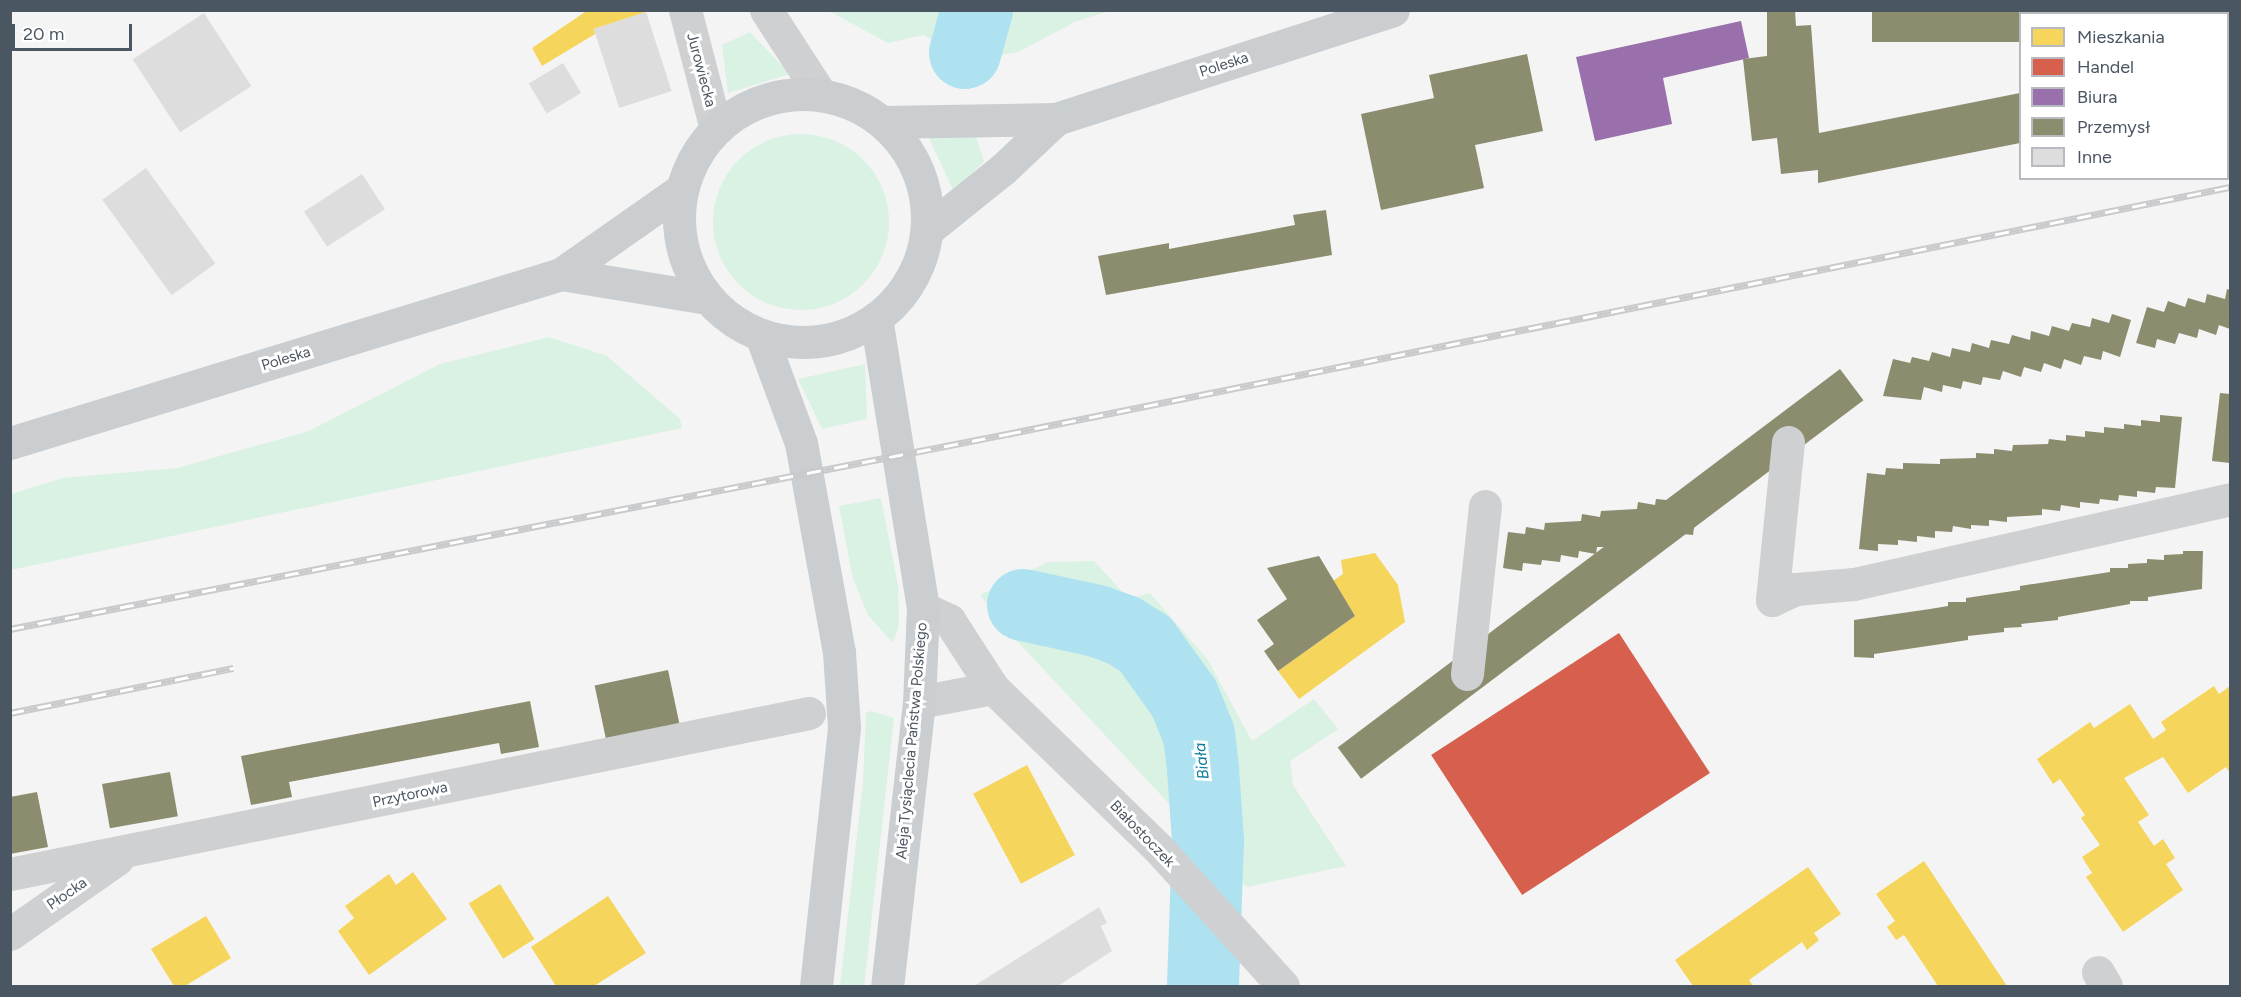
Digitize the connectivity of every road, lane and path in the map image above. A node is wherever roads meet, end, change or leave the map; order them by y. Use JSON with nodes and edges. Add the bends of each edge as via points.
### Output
{"nodes":[{"id":1,"x":685,"y":10,"type":"edge"},
{"id":2,"x":766,"y":10,"type":"edge"},
{"id":3,"x":1393,"y":10,"type":"edge"},
{"id":4,"x":821,"y":95,"type":"junction"},
{"id":5,"x":1056,"y":119,"type":"junction"},
{"id":6,"x":882,"y":122,"type":"junction"},
{"id":7,"x":716,"y":129,"type":"junction"},
{"id":8,"x":682,"y":189,"type":"junction"},
{"id":9,"x":927,"y":230,"type":"junction"},
{"id":10,"x":561,"y":274,"type":"junction"},
{"id":11,"x":707,"y":298,"type":"junction"},
{"id":12,"x":876,"y":318,"type":"junction"},
{"id":13,"x":761,"y":335,"type":"junction"},
{"id":14,"x":1788,"y":442,"type":"dead end"},
{"id":15,"x":10,"y":443,"type":"edge"},
{"id":16,"x":2230,"y":499,"type":"edge"},
{"id":17,"x":1485,"y":506,"type":"dead end"},
{"id":18,"x":923,"y":608,"type":"junction"},
{"id":19,"x":1467,"y":674,"type":"dead end"},
{"id":20,"x":993,"y":688,"type":"junction"},
{"id":21,"x":919,"y":702,"type":"junction"},
{"id":22,"x":809,"y":713,"type":"dead end"},
{"id":23,"x":124,"y":854,"type":"junction"},
{"id":24,"x":10,"y":874,"type":"edge"},
{"id":25,"x":10,"y":934,"type":"edge"},
{"id":26,"x":816,"y":987,"type":"edge"},
{"id":27,"x":888,"y":987,"type":"edge"},
{"id":28,"x":1284,"y":987,"type":"edge"}],
"edges":[{"from":1,"to":7,"type":"street","name":"Jurowiecka"},
{"from":2,"to":4,"type":"street"},
{"from":3,"to":5,"type":"main road","name":"Poleska"},
{"from":4,"to":6,"type":"main road","via":[[854,104]]},
{"from":4,"to":7,"type":"main road","via":[[783,95],[747,107]]},
{"from":5,"to":6,"type":"main road","name":"Poleska"},
{"from":5,"to":9,"type":"main road","name":"Poleska","via":[[1002,170]]},
{"from":6,"to":9,"type":"main road","via":[[909,153],[924,190]]},
{"from":7,"to":8,"type":"main road","via":[[695,156]]},
{"from":8,"to":10,"type":"main road","name":"Poleska"},
{"from":8,"to":11,"type":"main road","via":[[682,246],[691,273]]},
{"from":9,"to":12,"type":"main road","via":[[919,264],[907,284]]},
{"from":10,"to":11,"type":"main road","name":"Poleska"},
{"from":10,"to":15,"type":"main road","name":"Poleska"},
{"from":11,"to":13,"type":"main road","via":[[731,320]]},
{"from":12,"to":13,"type":"main road","via":[[831,338],[801,342]]},
{"from":12,"to":18,"type":"main road","name":"Aleja Tysiąclecia Państwa Polskiego"},
{"from":13,"to":26,"type":"main road","via":[[801,443],[839,652],[844,728]]},
{"from":14,"to":16,"type":"street","via":[[1772,600],[1796,589],[1854,584]]},
{"from":17,"to":19,"type":"street"},
{"from":18,"to":20,"type":"street","name":"Białostoczek","via":[[949,620]]},
{"from":18,"to":21,"type":"main road","name":"Aleja Tysiąclecia Państwa Polskiego"},
{"from":20,"to":21,"type":"street"},
{"from":20,"to":28,"type":"street","name":"Białostoczek","via":[[1158,848]]},
{"from":21,"to":27,"type":"main road","name":"Aleja Tysiąclecia Państwa Polskiego"},
{"from":22,"to":23,"type":"street","name":"Przytorowa"},
{"from":23,"to":24,"type":"street","name":"Przytorowa"},
{"from":23,"to":25,"type":"street","name":"Płocka"}]}
